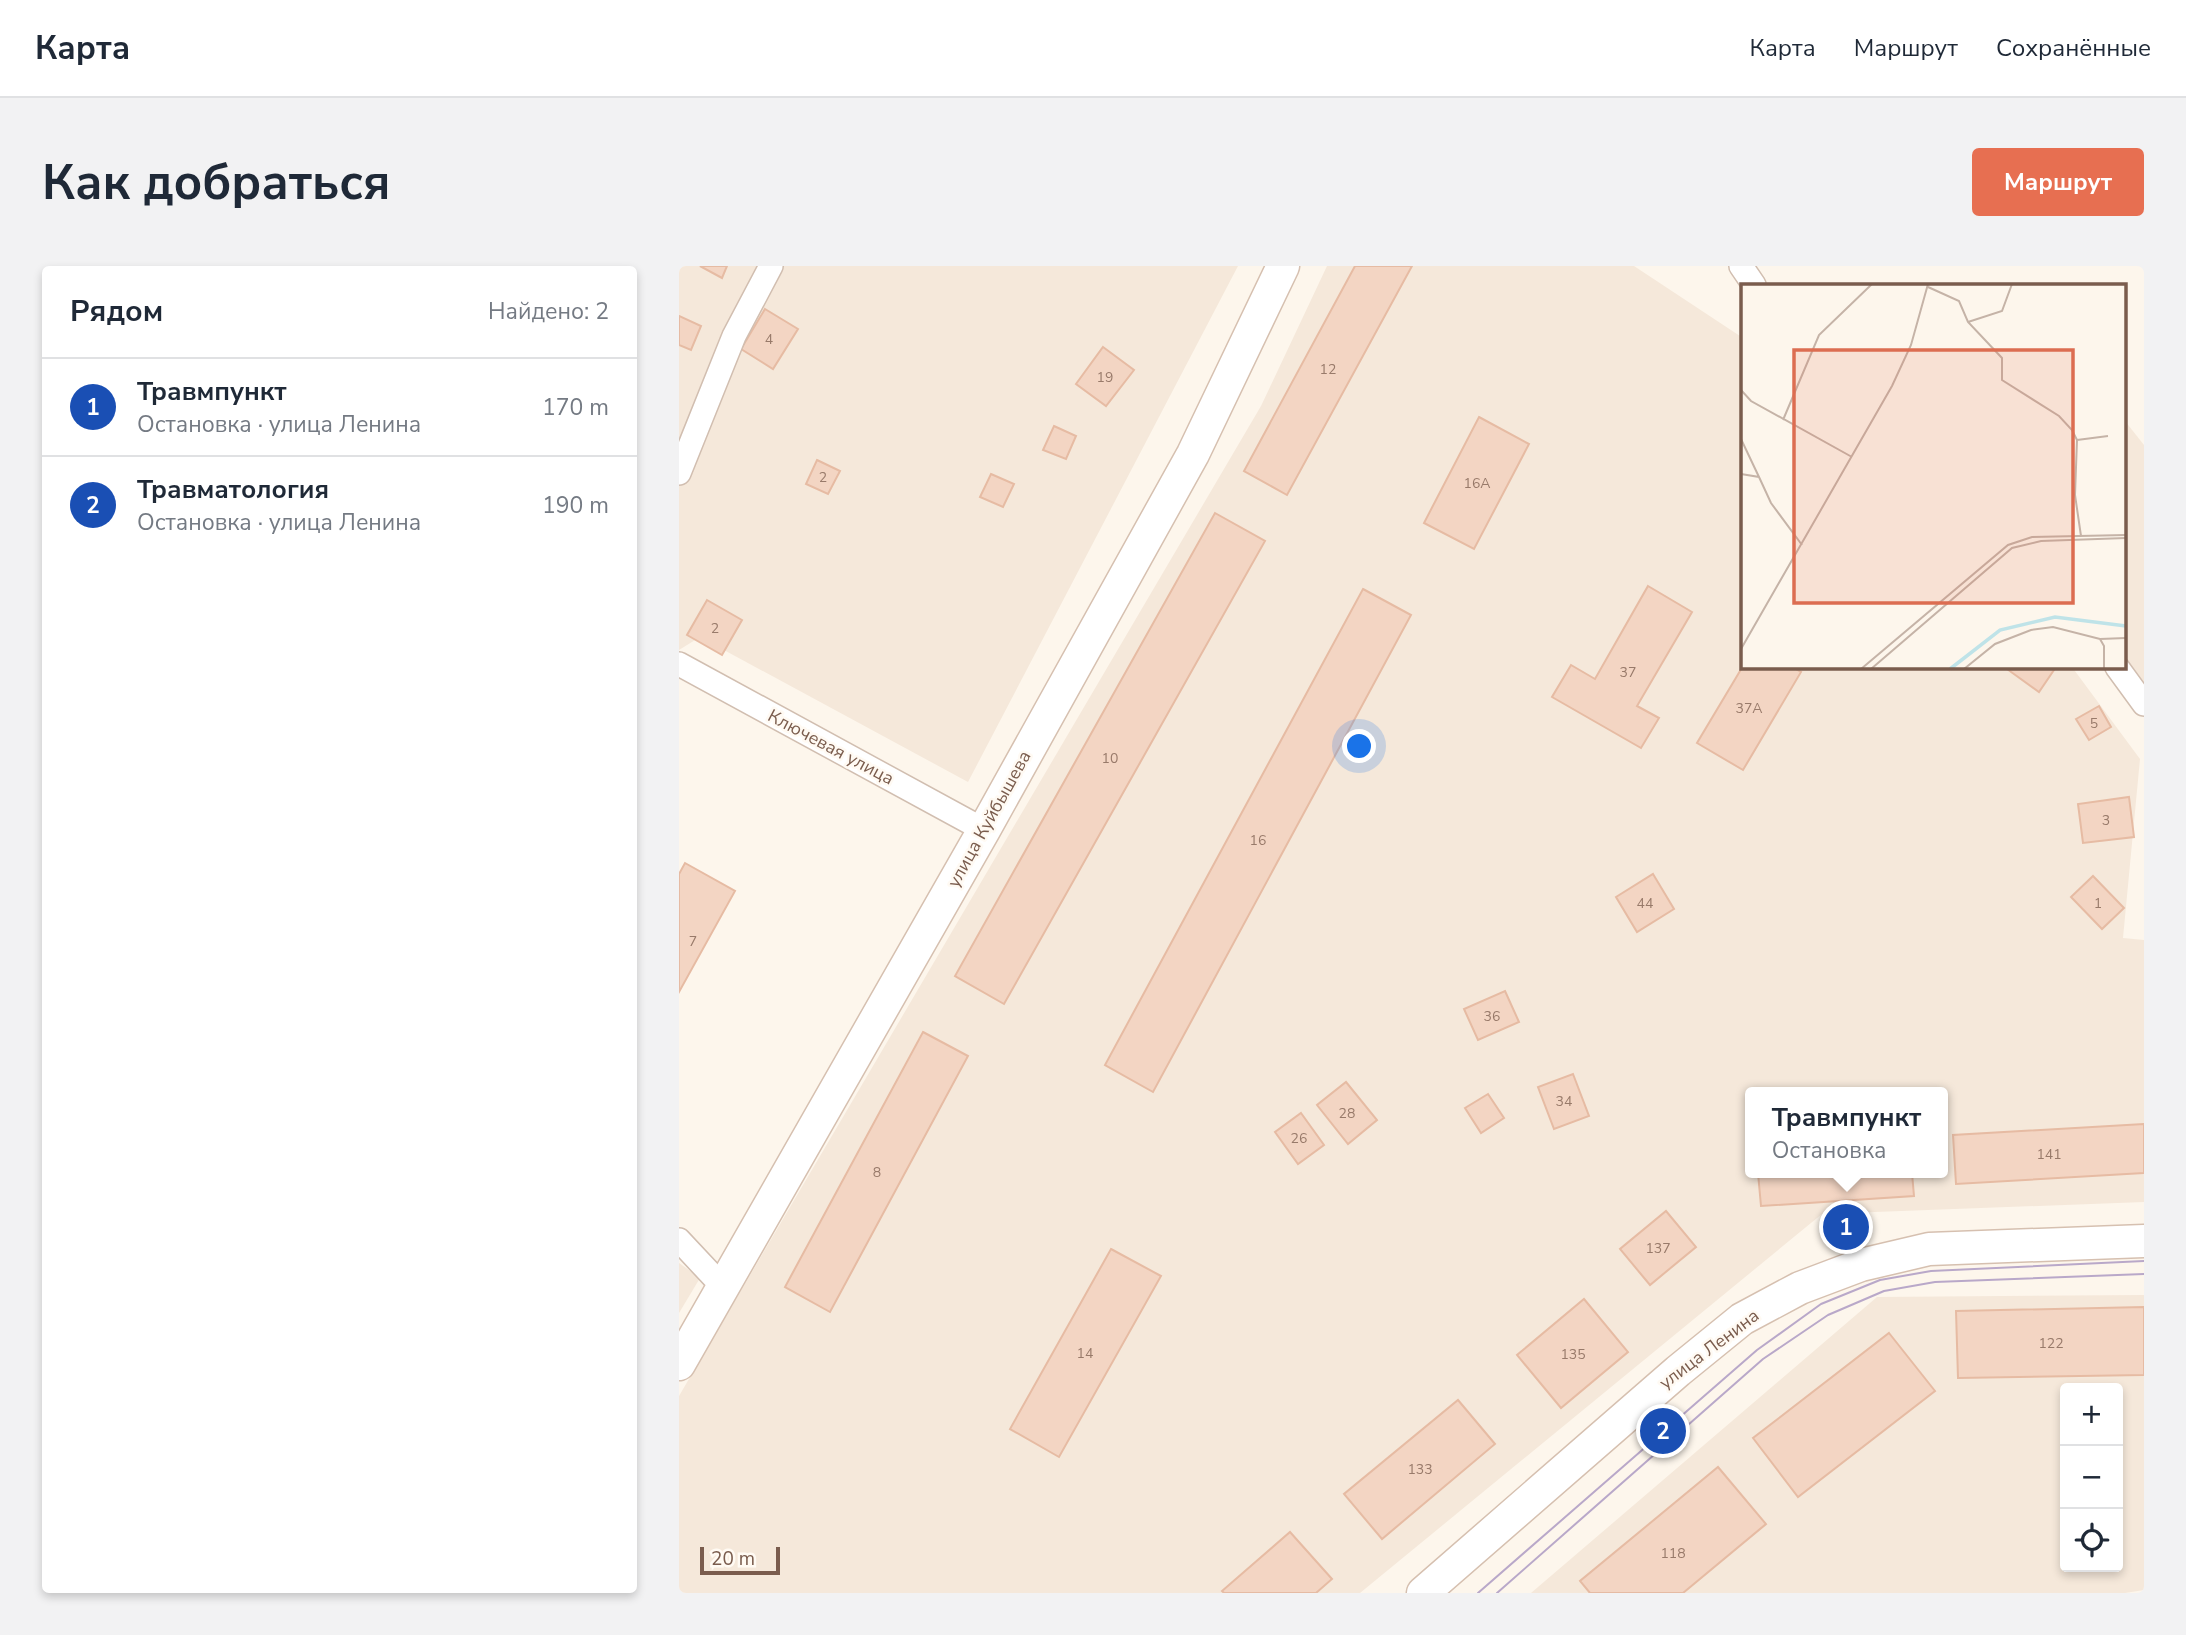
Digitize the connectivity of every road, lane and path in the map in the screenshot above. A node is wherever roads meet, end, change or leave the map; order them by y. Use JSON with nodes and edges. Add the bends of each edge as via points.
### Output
{"nodes":[{"id":1,"x":771,"y":266,"type":"edge"},
{"id":2,"x":1283,"y":266,"type":"edge"},
{"id":3,"x":1741,"y":266,"type":"edge"},
{"id":4,"x":1753,"y":284,"type":"edge"},
{"id":5,"x":679,"y":473,"type":"edge"},
{"id":6,"x":679,"y":664,"type":"edge"},
{"id":7,"x":2118,"y":668,"type":"edge"},
{"id":8,"x":2144,"y":704,"type":"edge"},
{"id":9,"x":984,"y":830,"type":"junction"},
{"id":10,"x":679,"y":1240,"type":"edge"},
{"id":11,"x":2144,"y":1241,"type":"edge"},
{"id":12,"x":724,"y":1288,"type":"junction"},
{"id":13,"x":679,"y":1364,"type":"edge"},
{"id":14,"x":1423,"y":1593,"type":"edge"}],
"edges":[{"from":1,"to":5,"type":"street","via":[[734,336]]},
{"from":2,"to":9,"type":"main road","name":"улица Куйбышева","via":[[1193,454]]},
{"from":3,"to":4,"type":"street"},
{"from":6,"to":9,"type":"street","name":"Ключевая улица"},
{"from":7,"to":8,"type":"street"},
{"from":9,"to":12,"type":"main road","name":"улица Куйбышева"},
{"from":10,"to":12,"type":"street"},
{"from":11,"to":14,"type":"main road","name":"улица Ленина","via":[[1929,1249],[1861,1265],[1800,1288],[1742,1319]]},
{"from":12,"to":13,"type":"main road","name":"улица Куйбышева"}]}
